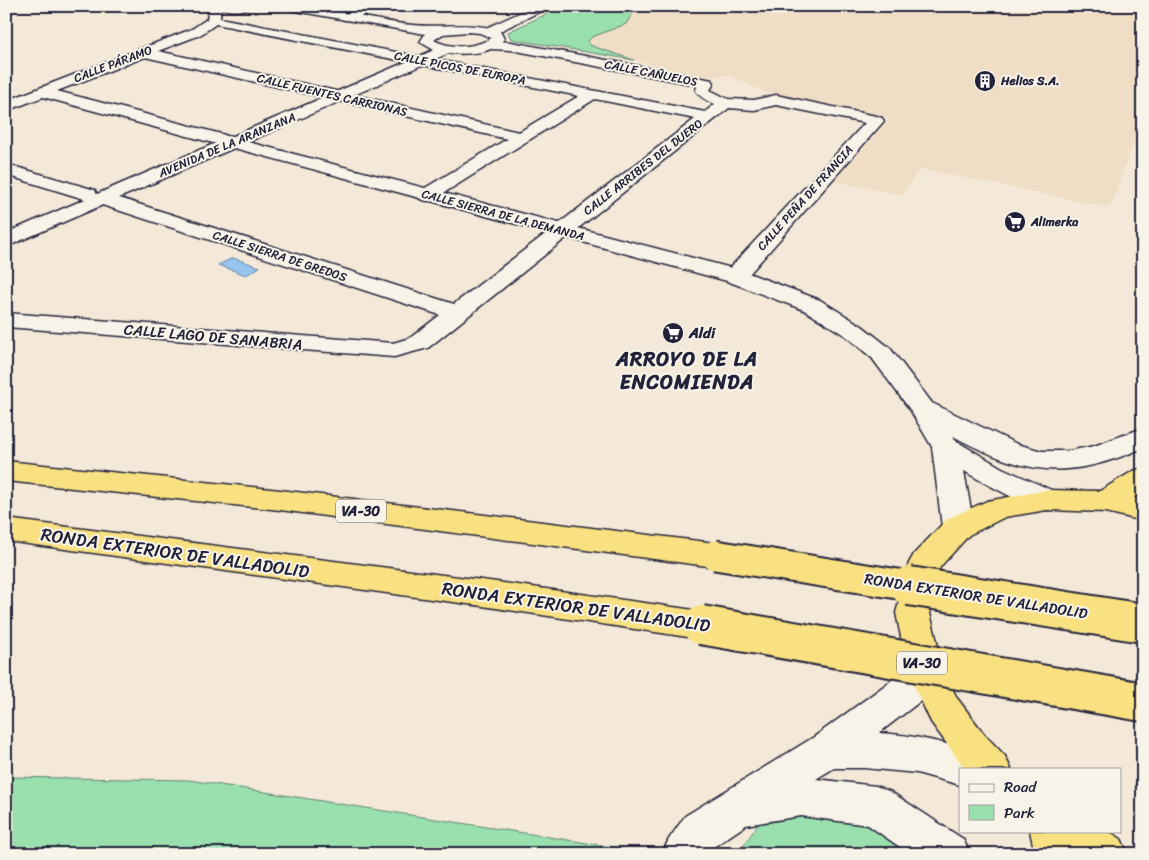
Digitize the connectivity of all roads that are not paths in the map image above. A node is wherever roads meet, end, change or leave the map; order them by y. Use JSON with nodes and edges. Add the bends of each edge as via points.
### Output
{"nodes":[{"id":1,"x":225,"y":6,"type":"edge"},
{"id":2,"x":245,"y":6,"type":"edge"},
{"id":3,"x":290,"y":6,"type":"edge"},
{"id":4,"x":378,"y":6,"type":"edge"},
{"id":5,"x":528,"y":6,"type":"edge"},
{"id":6,"x":545,"y":6,"type":"edge"},
{"id":7,"x":215,"y":14,"type":"edge"},
{"id":8,"x":348,"y":17,"type":"junction"},
{"id":9,"x":488,"y":36,"type":"junction"},
{"id":10,"x":438,"y":40,"type":"junction"},
{"id":11,"x":142,"y":52,"type":"junction"},
{"id":12,"x":415,"y":59,"type":"junction"},
{"id":13,"x":42,"y":92,"type":"junction"},
{"id":14,"x":593,"y":94,"type":"junction"},
{"id":15,"x":331,"y":95,"type":"junction"},
{"id":16,"x":726,"y":103,"type":"junction"},
{"id":17,"x":6,"y":106,"type":"edge"},
{"id":18,"x":707,"y":118,"type":"junction"},
{"id":19,"x":876,"y":121,"type":"joint"},
{"id":20,"x":522,"y":138,"type":"junction"},
{"id":21,"x":225,"y":141,"type":"junction"},
{"id":22,"x":6,"y":169,"type":"edge"},
{"id":23,"x":428,"y":195,"type":"junction"},
{"id":24,"x":96,"y":197,"type":"junction"},
{"id":25,"x":6,"y":230,"type":"edge"},
{"id":26,"x":562,"y":231,"type":"junction"},
{"id":27,"x":6,"y":241,"type":"edge"},
{"id":28,"x":735,"y":276,"type":"junction"},
{"id":29,"x":457,"y":313,"type":"junction"},
{"id":30,"x":6,"y":320,"type":"edge"},
{"id":31,"x":419,"y":342,"type":"joint"},
{"id":32,"x":923,"y":409,"type":"junction"},
{"id":33,"x":1143,"y":437,"type":"edge"},
{"id":34,"x":946,"y":447,"type":"junction"},
{"id":35,"x":6,"y":471,"type":"edge"},
{"id":36,"x":1143,"y":478,"type":"edge"},
{"id":37,"x":1047,"y":500,"type":"junction"},
{"id":38,"x":1106,"y":502,"type":"junction"},
{"id":39,"x":1143,"y":510,"type":"edge"},
{"id":40,"x":958,"y":527,"type":"junction"},
{"id":41,"x":6,"y":530,"type":"edge"},
{"id":42,"x":1143,"y":623,"type":"edge"},
{"id":43,"x":927,"y":675,"type":"junction"},
{"id":44,"x":1143,"y":702,"type":"edge"},
{"id":45,"x":828,"y":750,"type":"junction"},
{"id":46,"x":966,"y":768,"type":"edge"},
{"id":47,"x":990,"y":768,"type":"edge"},
{"id":48,"x":734,"y":808,"type":"junction"},
{"id":49,"x":1051,"y":832,"type":"edge"},
{"id":50,"x":1069,"y":832,"type":"edge"},
{"id":51,"x":684,"y":854,"type":"edge"},
{"id":52,"x":948,"y":854,"type":"edge"},
{"id":53,"x":1057,"y":854,"type":"edge"},
{"id":54,"x":1106,"y":854,"type":"edge"}],
"edges":[{"from":1,"to":2,"type":"street"},
{"from":2,"to":7,"type":"street","name":"CALLE PÁRAMO"},
{"from":3,"to":8,"type":"street"},
{"from":4,"to":8,"type":"street"},
{"from":5,"to":9,"type":"street"},
{"from":6,"to":9,"type":"street"},
{"from":7,"to":11,"type":"street","name":"CALLE PÁRAMO","via":[[196,32]]},
{"from":7,"to":12,"type":"street","name":"CALLE PICOS DE EUROPA"},
{"from":8,"to":10,"type":"street","via":[[416,29]]},
{"from":9,"to":10,"type":"street"},
{"from":9,"to":10,"type":"street","via":[[469,49]]},
{"from":9,"to":16,"type":"street","name":"CALLE CAÑUELOS","via":[[511,46],[706,83],[703,91]]},
{"from":10,"to":12,"type":"street","name":"AVENIDA DE LA ARANZANA"},
{"from":11,"to":13,"type":"street","name":"CALLE PÁRAMO"},
{"from":11,"to":15,"type":"street","name":"CALLE FUENTES CARRIONAS"},
{"from":12,"to":14,"type":"street","name":"CALLE PICOS DE EUROPA"},
{"from":12,"to":15,"type":"street","name":"AVENIDA DE LA ARANZANA"},
{"from":13,"to":17,"type":"street","name":"CALLE PÁRAMO"},
{"from":13,"to":21,"type":"street","name":"CALLE SIERRA DE LA DEMANDA"},
{"from":14,"to":18,"type":"street","name":"CALLE PICOS DE EUROPA"},
{"from":14,"to":20,"type":"street"},
{"from":15,"to":20,"type":"street","name":"CALLE FUENTES CARRIONAS"},
{"from":15,"to":21,"type":"street","name":"AVENIDA DE LA ARANZANA"},
{"from":16,"to":18,"type":"street","name":"CALLE ARRIBES DEL DUERO"},
{"from":16,"to":19,"type":"street","name":"CALLE CAÑUELOS","via":[[754,105],[776,100]]},
{"from":18,"to":26,"type":"street","name":"CALLE ARRIBES DEL DUERO"},
{"from":19,"to":28,"type":"street","name":"CALLE PEÑA DE FRANCIA"},
{"from":20,"to":23,"type":"street"},
{"from":21,"to":23,"type":"street","name":"CALLE SIERRA DE LA DEMANDA"},
{"from":21,"to":24,"type":"street","name":"AVENIDA DE LA ARANZANA"},
{"from":22,"to":24,"type":"street","name":"CALLE SIERRA DE GREDOS"},
{"from":23,"to":26,"type":"street","name":"CALLE SIERRA DE LA DEMANDA"},
{"from":24,"to":25,"type":"street","name":"AVENIDA DE LA ARANZANA"},
{"from":24,"to":27,"type":"street","name":"AVENIDA DE LA ARANZANA"},
{"from":24,"to":29,"type":"street","name":"CALLE SIERRA DE GREDOS"},
{"from":26,"to":28,"type":"street","name":"CALLE SIERRA DE LA DEMANDA"},
{"from":26,"to":29,"type":"street","name":"CALLE ARRIBES DEL DUERO"},
{"from":28,"to":32,"type":"street","name":"CALLE SIERRA DE LA DEMANDA","via":[[812,305],[854,330],[881,353]]},
{"from":29,"to":31,"type":"street","name":"CALLE ARRIBES DEL DUERO"},
{"from":30,"to":31,"type":"street","name":"CALLE LAGO DE SANABRIA","via":[[364,349],[394,350]]},
{"from":32,"to":33,"type":"street","name":"CALLE SIERRA DE LA DEMANDA","via":[[983,440],[1024,456],[1057,462],[1096,456]]},
{"from":32,"to":34,"type":"street","name":"CALLE SIERRA DE LA DEMANDA"},
{"from":34,"to":37,"type":"street","name":"CALLE SIERRA DE LA DEMANDA","via":[[992,475]]},
{"from":34,"to":40,"type":"street","name":"CALLE SIERRA DE LA DEMANDA"},
{"from":35,"to":42,"type":"highway","name":"RONDA EXTERIOR DE VALLADOLID","number":"VA-30","bridge":true,"via":[[280,500],[714,555]]},
{"from":36,"to":38,"type":"highway"},
{"from":37,"to":38,"type":"highway"},
{"from":37,"to":40,"type":"highway","via":[[998,508]]},
{"from":38,"to":39,"type":"highway"},
{"from":40,"to":43,"type":"highway","via":[[926,563],[913,613]]},
{"from":41,"to":44,"type":"highway","name":"RONDA EXTERIOR DE VALLADOLID","number":"VA-30","bridge":true,"via":[[700,625]]},
{"from":43,"to":45,"type":"street"},
{"from":43,"to":47,"type":"highway","via":[[944,710]]},
{"from":45,"to":46,"type":"street","via":[[891,750],[946,760]]},
{"from":45,"to":48,"type":"street"},
{"from":48,"to":51,"type":"street","via":[[700,831]]},
{"from":48,"to":52,"type":"street","via":[[801,797],[876,806]]},
{"from":49,"to":53,"type":"highway"},
{"from":50,"to":54,"type":"highway"}]}
